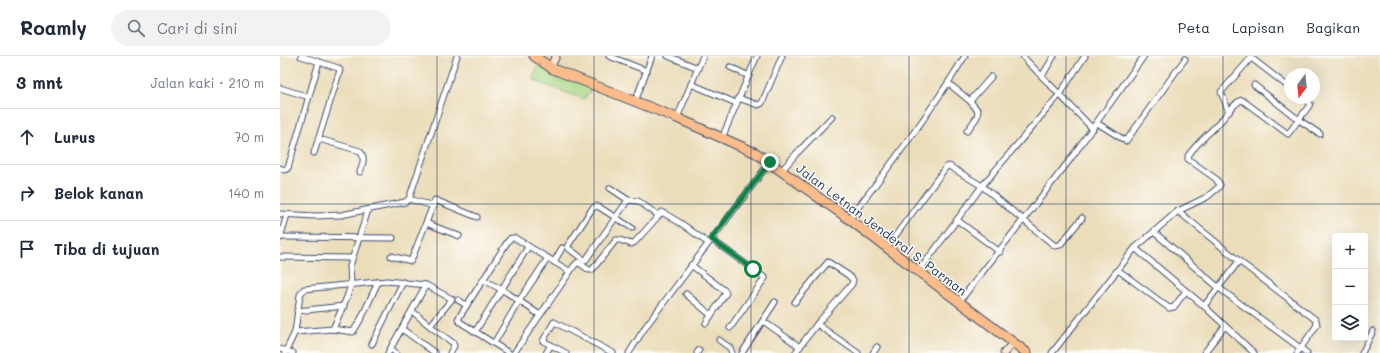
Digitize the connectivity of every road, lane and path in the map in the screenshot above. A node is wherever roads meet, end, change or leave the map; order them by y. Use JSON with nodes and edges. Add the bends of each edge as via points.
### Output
{"nodes":[{"id":1,"x":301,"y":56,"type":"edge"},
{"id":2,"x":457,"y":56,"type":"edge"},
{"id":3,"x":534,"y":56,"type":"edge"},
{"id":4,"x":556,"y":56,"type":"edge"},
{"id":5,"x":609,"y":56,"type":"edge"},
{"id":6,"x":652,"y":56,"type":"edge"},
{"id":7,"x":668,"y":56,"type":"edge"},
{"id":8,"x":703,"y":56,"type":"edge"},
{"id":9,"x":757,"y":56,"type":"edge"},
{"id":10,"x":965,"y":56,"type":"edge"},
{"id":11,"x":1022,"y":56,"type":"edge"},
{"id":12,"x":1054,"y":56,"type":"edge"},
{"id":13,"x":1085,"y":56,"type":"edge"},
{"id":14,"x":1144,"y":56,"type":"edge"},
{"id":15,"x":780,"y":57,"type":"edge"},
{"id":16,"x":1250,"y":57,"type":"edge"},
{"id":17,"x":1185,"y":59,"type":"dead end"},
{"id":18,"x":319,"y":62,"type":"junction"},
{"id":19,"x":730,"y":67,"type":"dead end"},
{"id":20,"x":550,"y":68,"type":"junction"},
{"id":21,"x":698,"y":68,"type":"junction"},
{"id":22,"x":647,"y":71,"type":"junction"},
{"id":23,"x":748,"y":76,"type":"junction"},
{"id":24,"x":1042,"y":76,"type":"junction"},
{"id":25,"x":990,"y":78,"type":"dead end"},
{"id":26,"x":948,"y":83,"type":"junction"},
{"id":27,"x":1284,"y":83,"type":"edge"},
{"id":28,"x":691,"y":84,"type":"junction"},
{"id":29,"x":1254,"y":85,"type":"dead end"},
{"id":30,"x":280,"y":88,"type":"edge"},
{"id":31,"x":1059,"y":95,"type":"junction"},
{"id":32,"x":309,"y":97,"type":"junction"},
{"id":33,"x":737,"y":101,"type":"junction"},
{"id":34,"x":970,"y":101,"type":"junction"},
{"id":35,"x":635,"y":102,"type":"junction"},
{"id":36,"x":1310,"y":104,"type":"edge"},
{"id":37,"x":1229,"y":112,"type":"junction"},
{"id":38,"x":832,"y":117,"type":"dead end"},
{"id":39,"x":677,"y":118,"type":"junction"},
{"id":40,"x":1299,"y":120,"type":"junction"},
{"id":41,"x":1097,"y":123,"type":"junction"},
{"id":42,"x":1093,"y":129,"type":"junction"},
{"id":43,"x":967,"y":131,"type":"dead end"},
{"id":44,"x":1320,"y":134,"type":"dead end"},
{"id":45,"x":722,"y":138,"type":"junction"},
{"id":46,"x":319,"y":139,"type":"junction"},
{"id":47,"x":314,"y":153,"type":"dead end"},
{"id":48,"x":770,"y":162,"type":"junction"},
{"id":49,"x":280,"y":168,"type":"edge"},
{"id":50,"x":782,"y":170,"type":"junction"},
{"id":51,"x":360,"y":172,"type":"dead end"},
{"id":52,"x":982,"y":186,"type":"junction"},
{"id":53,"x":610,"y":188,"type":"dead end"},
{"id":54,"x":409,"y":198,"type":"junction"},
{"id":55,"x":628,"y":200,"type":"junction"},
{"id":56,"x":434,"y":206,"type":"junction"},
{"id":57,"x":368,"y":210,"type":"junction"},
{"id":58,"x":1178,"y":211,"type":"junction"},
{"id":59,"x":280,"y":214,"type":"edge"},
{"id":60,"x":287,"y":215,"type":"junction"},
{"id":61,"x":658,"y":215,"type":"junction"},
{"id":62,"x":477,"y":217,"type":"dead end"},
{"id":63,"x":616,"y":218,"type":"junction"},
{"id":64,"x":1082,"y":218,"type":"dead end"},
{"id":65,"x":849,"y":219,"type":"junction"},
{"id":66,"x":957,"y":220,"type":"junction"},
{"id":67,"x":1024,"y":220,"type":"junction"},
{"id":68,"x":426,"y":223,"type":"junction"},
{"id":69,"x":632,"y":228,"type":"dead end"},
{"id":70,"x":1154,"y":232,"type":"junction"},
{"id":71,"x":459,"y":236,"type":"dead end"},
{"id":72,"x":280,"y":237,"type":"edge"},
{"id":73,"x":360,"y":237,"type":"junction"},
{"id":74,"x":393,"y":238,"type":"dead end"},
{"id":75,"x":709,"y":241,"type":"junction"},
{"id":76,"x":528,"y":246,"type":"junction"},
{"id":77,"x":887,"y":247,"type":"junction"},
{"id":78,"x":562,"y":248,"type":"dead end"},
{"id":79,"x":1135,"y":248,"type":"junction"},
{"id":80,"x":1000,"y":252,"type":"junction"},
{"id":81,"x":391,"y":256,"type":"dead end"},
{"id":82,"x":280,"y":257,"type":"edge"},
{"id":83,"x":352,"y":258,"type":"junction"},
{"id":84,"x":548,"y":258,"type":"junction"},
{"id":85,"x":1240,"y":261,"type":"junction"},
{"id":86,"x":554,"y":262,"type":"junction"},
{"id":87,"x":692,"y":265,"type":"junction"},
{"id":88,"x":1118,"y":270,"type":"junction"},
{"id":89,"x":569,"y":271,"type":"junction"},
{"id":90,"x":919,"y":271,"type":"junction"},
{"id":91,"x":484,"y":280,"type":"junction"},
{"id":92,"x":378,"y":282,"type":"junction"},
{"id":93,"x":403,"y":282,"type":"junction"},
{"id":94,"x":351,"y":285,"type":"junction"},
{"id":95,"x":426,"y":285,"type":"junction"},
{"id":96,"x":1219,"y":288,"type":"junction"},
{"id":97,"x":502,"y":289,"type":"junction"},
{"id":98,"x":1186,"y":291,"type":"junction"},
{"id":99,"x":686,"y":294,"type":"dead end"},
{"id":100,"x":458,"y":300,"type":"dead end"},
{"id":101,"x":519,"y":301,"type":"junction"},
{"id":102,"x":775,"y":302,"type":"dead end"},
{"id":103,"x":795,"y":302,"type":"dead end"},
{"id":104,"x":959,"y":302,"type":"junction"},
{"id":105,"x":466,"y":305,"type":"junction"},
{"id":106,"x":344,"y":306,"type":"junction"},
{"id":107,"x":1204,"y":306,"type":"junction"},
{"id":108,"x":297,"y":311,"type":"junction"},
{"id":109,"x":412,"y":311,"type":"junction"},
{"id":110,"x":540,"y":315,"type":"junction"},
{"id":111,"x":711,"y":315,"type":"junction"},
{"id":112,"x":763,"y":321,"type":"junction"},
{"id":113,"x":706,"y":323,"type":"dead end"},
{"id":114,"x":817,"y":324,"type":"junction"},
{"id":115,"x":430,"y":326,"type":"junction"},
{"id":116,"x":1225,"y":326,"type":"junction"},
{"id":117,"x":730,"y":328,"type":"dead end"},
{"id":118,"x":402,"y":329,"type":"junction"},
{"id":119,"x":333,"y":330,"type":"junction"},
{"id":120,"x":1373,"y":331,"type":"dead end"},
{"id":121,"x":295,"y":332,"type":"junction"},
{"id":122,"x":475,"y":332,"type":"junction"},
{"id":123,"x":719,"y":340,"type":"dead end"},
{"id":124,"x":494,"y":343,"type":"junction"},
{"id":125,"x":1013,"y":343,"type":"junction"},
{"id":126,"x":372,"y":344,"type":"dead end"},
{"id":127,"x":551,"y":345,"type":"junction"},
{"id":128,"x":800,"y":347,"type":"junction"},
{"id":129,"x":877,"y":347,"type":"dead end"},
{"id":130,"x":280,"y":349,"type":"edge"},
{"id":131,"x":389,"y":351,"type":"edge"},
{"id":132,"x":1299,"y":351,"type":"edge"},
{"id":133,"x":286,"y":352,"type":"edge"},
{"id":134,"x":1251,"y":352,"type":"edge"},
{"id":135,"x":293,"y":353,"type":"edge"},
{"id":136,"x":396,"y":353,"type":"edge"},
{"id":137,"x":435,"y":353,"type":"edge"},
{"id":138,"x":450,"y":353,"type":"edge"},
{"id":139,"x":509,"y":353,"type":"edge"},
{"id":140,"x":514,"y":353,"type":"edge"},
{"id":141,"x":546,"y":353,"type":"edge"},
{"id":142,"x":566,"y":353,"type":"edge"},
{"id":143,"x":613,"y":353,"type":"edge"},
{"id":144,"x":629,"y":353,"type":"edge"},
{"id":145,"x":732,"y":353,"type":"edge"},
{"id":146,"x":742,"y":353,"type":"edge"},
{"id":147,"x":796,"y":353,"type":"edge"},
{"id":148,"x":858,"y":353,"type":"edge"},
{"id":149,"x":873,"y":353,"type":"edge"},
{"id":150,"x":1004,"y":353,"type":"edge"},
{"id":151,"x":1027,"y":353,"type":"edge"},
{"id":152,"x":1052,"y":353,"type":"edge"},
{"id":153,"x":1204,"y":353,"type":"edge"},
{"id":154,"x":1307,"y":353,"type":"edge"},
{"id":155,"x":1362,"y":353,"type":"edge"}],
"edges":[{"from":1,"to":18,"type":"street"},
{"from":2,"to":54,"type":"street"},
{"from":3,"to":20,"type":"highway","name":"Jalan Letnan Jenderal S. Parman"},
{"from":4,"to":20,"type":"main road"},
{"from":5,"to":22,"type":"street"},
{"from":6,"to":22,"type":"street"},
{"from":7,"to":21,"type":"street"},
{"from":8,"to":21,"type":"street"},
{"from":9,"to":23,"type":"street"},
{"from":10,"to":26,"type":"street"},
{"from":11,"to":24,"type":"street"},
{"from":12,"to":24,"type":"street"},
{"from":13,"to":31,"type":"street"},
{"from":14,"to":41,"type":"street"},
{"from":15,"to":33,"type":"street","via":[[762,103],[758,105]]},
{"from":16,"to":27,"type":"street"},
{"from":16,"to":37,"type":"street","via":[[1221,92]]},
{"from":17,"to":41,"type":"street","via":[[1126,141]]},
{"from":18,"to":32,"type":"street"},
{"from":18,"to":46,"type":"street","via":[[338,68],[340,72]]},
{"from":19,"to":23,"type":"street"},
{"from":20,"to":35,"type":"highway","name":"Jalan Letnan Jenderal S. Parman"},
{"from":21,"to":28,"type":"street"},
{"from":22,"to":35,"type":"street"},
{"from":23,"to":33,"type":"street"},
{"from":24,"to":31,"type":"street"},
{"from":25,"to":34,"type":"street"},
{"from":26,"to":34,"type":"street"},
{"from":26,"to":65,"type":"street","via":[[894,162]]},
{"from":28,"to":33,"type":"street"},
{"from":28,"to":39,"type":"street"},
{"from":29,"to":40,"type":"street"},
{"from":30,"to":32,"type":"street"},
{"from":31,"to":42,"type":"street"},
{"from":31,"to":52,"type":"street"},
{"from":32,"to":49,"type":"street","via":[[288,168]]},
{"from":33,"to":45,"type":"street"},
{"from":34,"to":43,"type":"street","via":[[978,112]]},
{"from":35,"to":39,"type":"highway","name":"Jalan Letnan Jenderal S. Parman"},
{"from":36,"to":40,"type":"street"},
{"from":37,"to":40,"type":"street","via":[[1242,100],[1288,134]]},
{"from":37,"to":58,"type":"street","via":[[1204,136],[1188,158],[1216,179],[1220,187]]},
{"from":38,"to":50,"type":"street"},
{"from":39,"to":45,"type":"highway","name":"Jalan Letnan Jenderal S. Parman"},
{"from":40,"to":44,"type":"street"},
{"from":41,"to":42,"type":"street"},
{"from":42,"to":67,"type":"street"},
{"from":45,"to":48,"type":"highway","name":"Jalan Letnan Jenderal S. Parman","via":[[751,150]]},
{"from":46,"to":47,"type":"street"},
{"from":46,"to":51,"type":"street","via":[[360,151],[364,155]]},
{"from":48,"to":50,"type":"highway","name":"Jalan Letnan Jenderal S. Parman"},
{"from":48,"to":75,"type":"street"},
{"from":50,"to":65,"type":"highway","name":"Jalan Letnan Jenderal S. Parman"},
{"from":52,"to":66,"type":"street"},
{"from":52,"to":67,"type":"street"},
{"from":52,"to":77,"type":"street","via":[[951,167],[946,167]]},
{"from":53,"to":55,"type":"street"},
{"from":54,"to":56,"type":"street"},
{"from":54,"to":57,"type":"street","via":[[405,202]]},
{"from":55,"to":61,"type":"street","via":[[638,201]]},
{"from":55,"to":63,"type":"street"},
{"from":56,"to":62,"type":"street","via":[[436,200]]},
{"from":56,"to":68,"type":"street"},
{"from":57,"to":60,"type":"street","via":[[341,215]]},
{"from":57,"to":73,"type":"street"},
{"from":58,"to":70,"type":"street"},
{"from":58,"to":85,"type":"street"},
{"from":59,"to":60,"type":"street"},
{"from":60,"to":72,"type":"street"},
{"from":61,"to":75,"type":"street","via":[[665,213]]},
{"from":61,"to":89,"type":"street","via":[[635,242],[631,244],[616,240],[592,269],[589,270],[578,262]]},
{"from":63,"to":63,"type":"street","via":[[596,206],[567,248],[585,261]]},
{"from":63,"to":69,"type":"street"},
{"from":64,"to":67,"type":"street","via":[[1057,246]]},
{"from":65,"to":77,"type":"highway","name":"Jalan Letnan Jenderal S. Parman"},
{"from":66,"to":80,"type":"street"},
{"from":66,"to":90,"type":"street"},
{"from":67,"to":80,"type":"street"},
{"from":68,"to":71,"type":"street"},
{"from":68,"to":81,"type":"street","via":[[411,261]]},
{"from":70,"to":79,"type":"street"},
{"from":70,"to":96,"type":"street"},
{"from":72,"to":73,"type":"street"},
{"from":73,"to":74,"type":"street"},
{"from":73,"to":83,"type":"street"},
{"from":75,"to":87,"type":"street"},
{"from":75,"to":117,"type":"street","via":[[765,278]]},
{"from":76,"to":84,"type":"street"},
{"from":76,"to":91,"type":"street","via":[[511,238]]},
{"from":76,"to":97,"type":"street"},
{"from":77,"to":90,"type":"highway","name":"Jalan Letnan Jenderal S. Parman"},
{"from":78,"to":86,"type":"street"},
{"from":79,"to":88,"type":"street"},
{"from":79,"to":98,"type":"street"},
{"from":80,"to":104,"type":"street"},
{"from":82,"to":83,"type":"street"},
{"from":83,"to":94,"type":"street"},
{"from":84,"to":86,"type":"street"},
{"from":84,"to":101,"type":"street"},
{"from":85,"to":96,"type":"street"},
{"from":85,"to":132,"type":"street","via":[[1316,320],[1317,325]]},
{"from":86,"to":89,"type":"street"},
{"from":87,"to":111,"type":"street","via":[[725,291],[725,295]]},
{"from":87,"to":144,"type":"street"},
{"from":88,"to":98,"type":"street","via":[[1169,308],[1174,307]]},
{"from":88,"to":152,"type":"street"},
{"from":89,"to":110,"type":"street"},
{"from":90,"to":104,"type":"highway","name":"Jalan Letnan Jenderal S. Parman"},
{"from":91,"to":97,"type":"street"},
{"from":91,"to":105,"type":"street"},
{"from":92,"to":93,"type":"street"},
{"from":92,"to":94,"type":"street"},
{"from":92,"to":119,"type":"street","via":[[354,330]]},
{"from":93,"to":95,"type":"street"},
{"from":93,"to":126,"type":"street"},
{"from":94,"to":106,"type":"street"},
{"from":94,"to":108,"type":"street","via":[[303,290]]},
{"from":95,"to":109,"type":"street"},
{"from":95,"to":115,"type":"street","via":[[452,299]]},
{"from":96,"to":107,"type":"street"},
{"from":96,"to":132,"type":"street"},
{"from":97,"to":101,"type":"street"},
{"from":97,"to":122,"type":"street"},
{"from":98,"to":107,"type":"street"},
{"from":99,"to":111,"type":"street"},
{"from":100,"to":105,"type":"street"},
{"from":101,"to":110,"type":"street"},
{"from":101,"to":124,"type":"street"},
{"from":102,"to":112,"type":"street"},
{"from":103,"to":114,"type":"street","via":[[828,262],[853,280]]},
{"from":104,"to":125,"type":"highway","name":"Jalan Letnan Jenderal S. Parman"},
{"from":105,"to":122,"type":"street","via":[[458,320]]},
{"from":106,"to":108,"type":"street"},
{"from":106,"to":119,"type":"street"},
{"from":107,"to":116,"type":"street"},
{"from":108,"to":121,"type":"street"},
{"from":109,"to":115,"type":"street"},
{"from":109,"to":118,"type":"street"},
{"from":110,"to":140,"type":"street"},
{"from":111,"to":113,"type":"street"},
{"from":112,"to":128,"type":"street"},
{"from":112,"to":146,"type":"street"},
{"from":114,"to":128,"type":"street"},
{"from":114,"to":148,"type":"street"},
{"from":115,"to":138,"type":"street","via":[[453,343]]},
{"from":116,"to":134,"type":"street"},
{"from":116,"to":153,"type":"street"},
{"from":118,"to":131,"type":"street"},
{"from":118,"to":137,"type":"street"},
{"from":119,"to":121,"type":"street"},
{"from":120,"to":155,"type":"street"},
{"from":121,"to":133,"type":"street"},
{"from":122,"to":124,"type":"street"},
{"from":123,"to":145,"type":"street","via":[[730,348]]},
{"from":124,"to":139,"type":"street"},
{"from":125,"to":150,"type":"main road"},
{"from":125,"to":151,"type":"highway","name":"Jalan Letnan Jenderal S. Parman"},
{"from":127,"to":141,"type":"street"},
{"from":127,"to":142,"type":"street"},
{"from":127,"to":143,"type":"street","via":[[544,341],[554,322]]},
{"from":128,"to":147,"type":"street"},
{"from":129,"to":149,"type":"street"},
{"from":130,"to":133,"type":"street"},
{"from":131,"to":136,"type":"street"},
{"from":132,"to":154,"type":"street"},
{"from":133,"to":135,"type":"street"}]}
